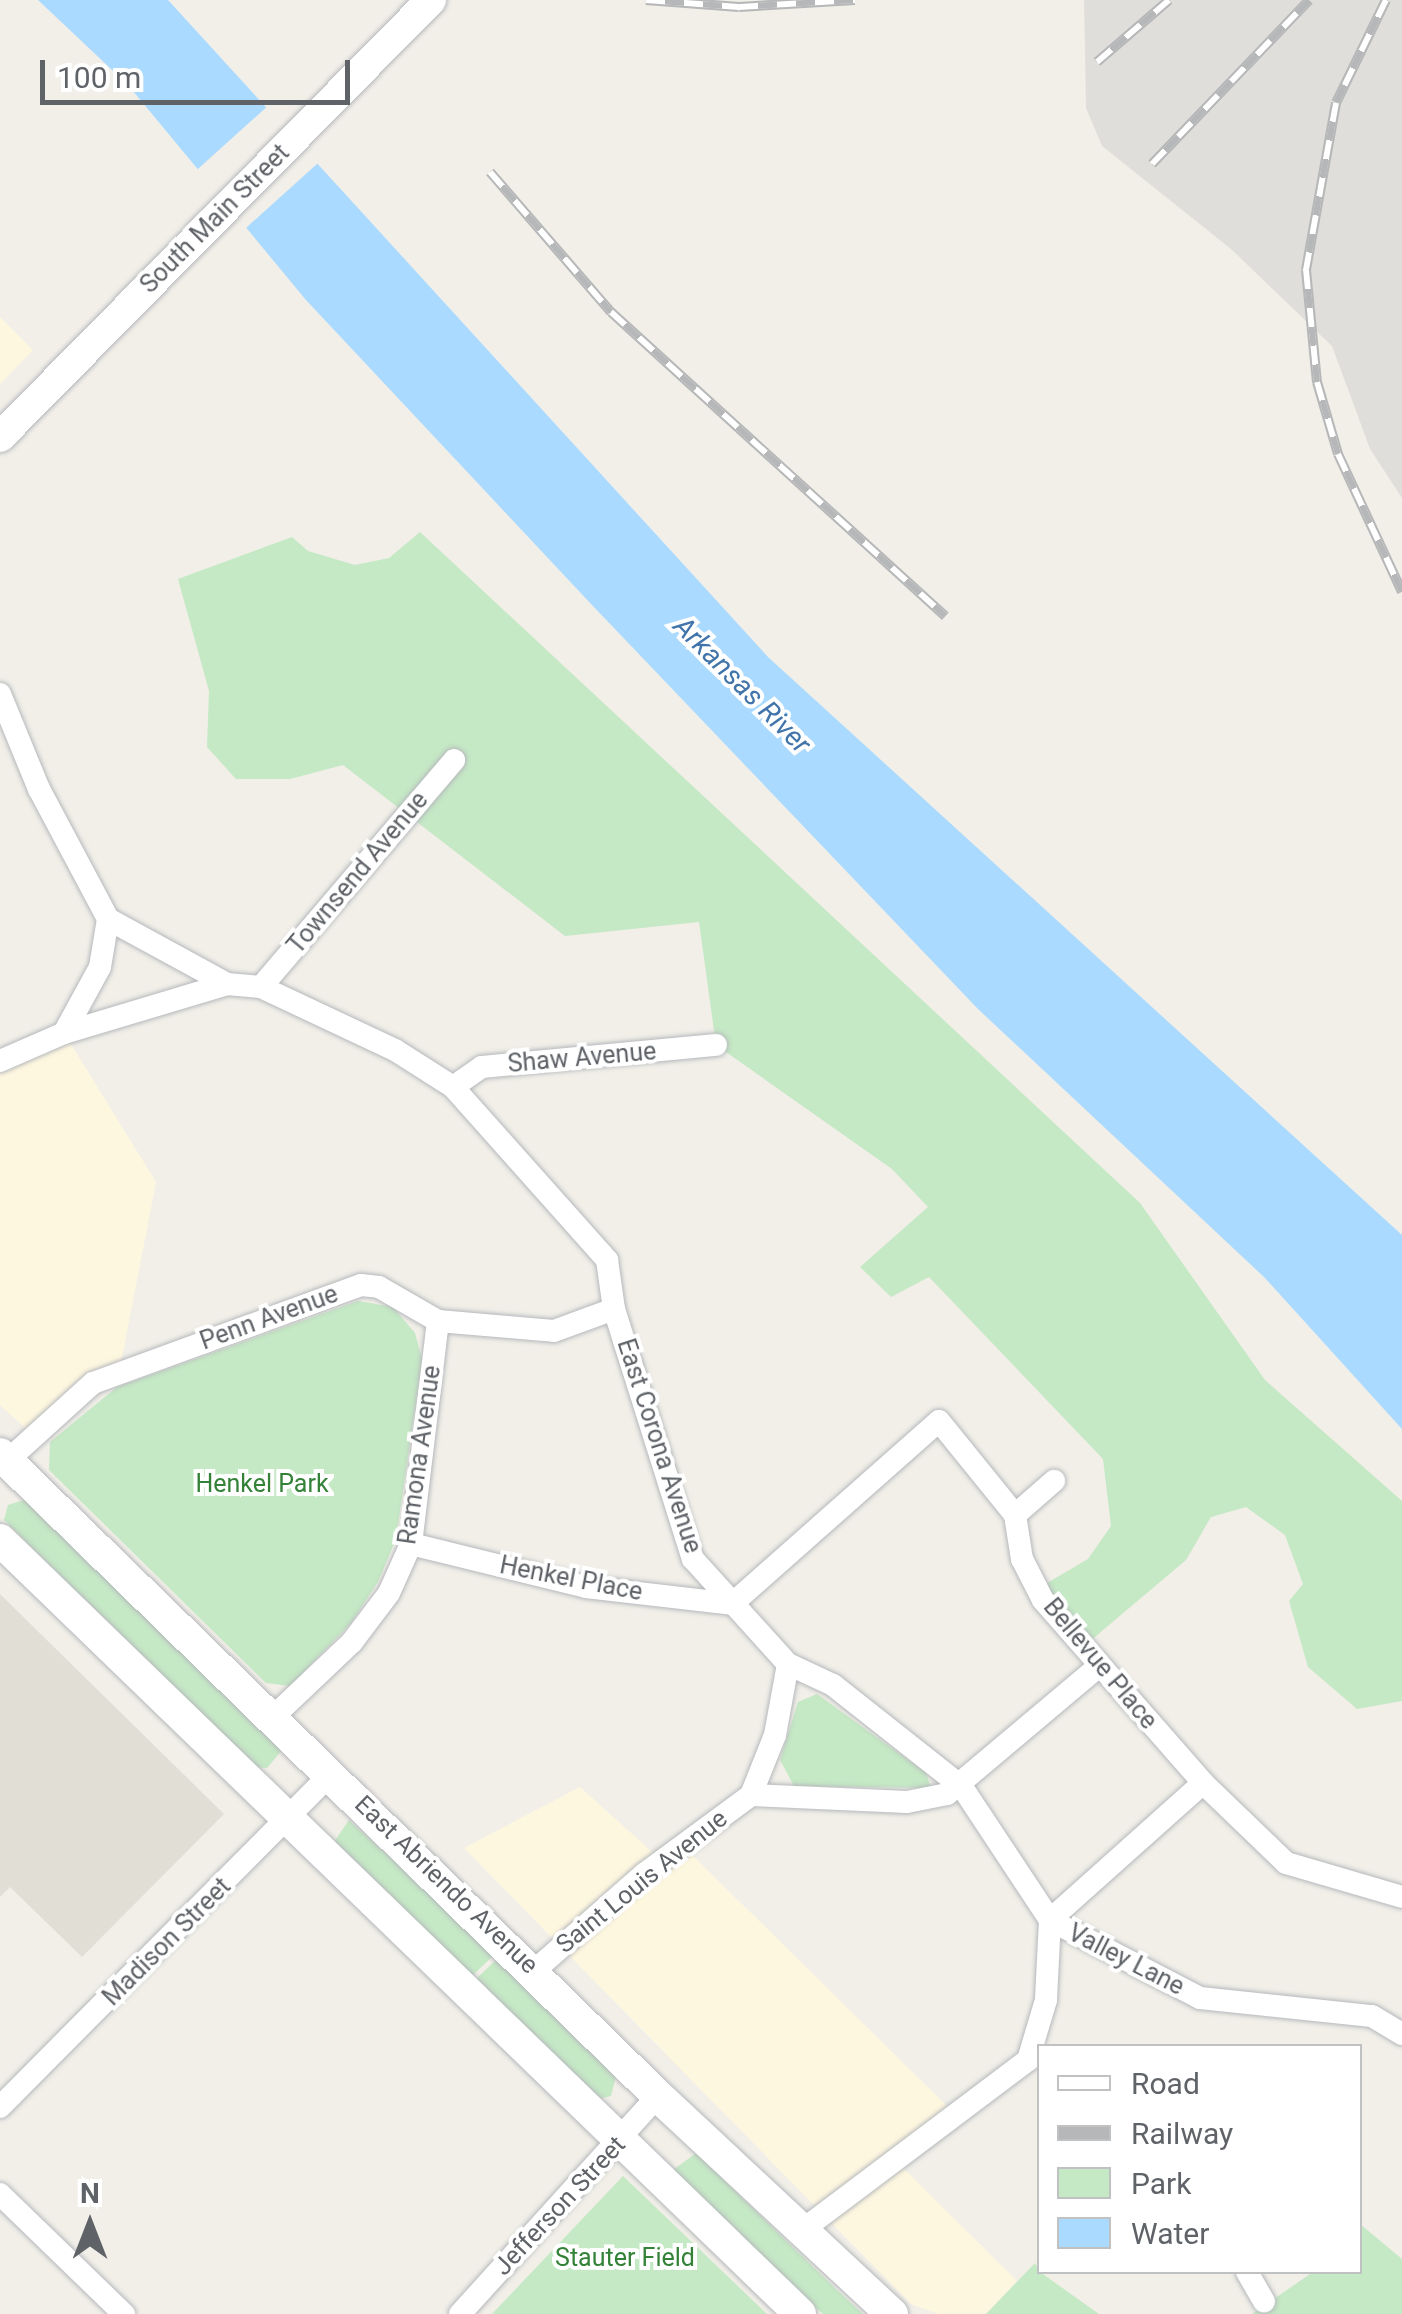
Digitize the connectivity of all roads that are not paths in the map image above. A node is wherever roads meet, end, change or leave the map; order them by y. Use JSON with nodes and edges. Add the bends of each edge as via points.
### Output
{"nodes":[{"id":1,"x":430,"y":0,"type":"edge"},
{"id":2,"x":0,"y":437,"type":"edge"},
{"id":3,"x":0,"y":694,"type":"edge"},
{"id":4,"x":454,"y":760,"type":"dead end"},
{"id":5,"x":108,"y":920,"type":"junction"},
{"id":6,"x":228,"y":984,"type":"junction"},
{"id":7,"x":261,"y":987,"type":"junction"},
{"id":8,"x":64,"y":1034,"type":"junction"},
{"id":9,"x":716,"y":1046,"type":"dead end"},
{"id":10,"x":0,"y":1062,"type":"edge"},
{"id":11,"x":453,"y":1086,"type":"junction"},
{"id":12,"x":614,"y":1309,"type":"junction"},
{"id":13,"x":438,"y":1322,"type":"junction"},
{"id":14,"x":2,"y":1460,"type":"edge"},
{"id":15,"x":1054,"y":1480,"type":"dead end"},
{"id":16,"x":1015,"y":1516,"type":"junction"},
{"id":17,"x":0,"y":1540,"type":"edge"},
{"id":18,"x":411,"y":1544,"type":"junction"},
{"id":19,"x":732,"y":1604,"type":"junction"},
{"id":20,"x":788,"y":1664,"type":"junction"},
{"id":21,"x":1099,"y":1666,"type":"junction"},
{"id":22,"x":272,"y":1718,"type":"junction"},
{"id":23,"x":332,"y":1774,"type":"junction"},
{"id":24,"x":1203,"y":1784,"type":"junction"},
{"id":25,"x":962,"y":1786,"type":"junction"},
{"id":26,"x":751,"y":1795,"type":"junction"},
{"id":27,"x":288,"y":1822,"type":"junction"},
{"id":28,"x":1402,"y":1897,"type":"edge"},
{"id":29,"x":1050,"y":1920,"type":"junction"},
{"id":30,"x":534,"y":1971,"type":"junction"},
{"id":31,"x":1402,"y":2034,"type":"edge"},
{"id":32,"x":1038,"y":2044,"type":"edge"},
{"id":33,"x":1034,"y":2066,"type":"edge"},
{"id":34,"x":658,"y":2096,"type":"junction"},
{"id":35,"x":0,"y":2108,"type":"edge"},
{"id":36,"x":619,"y":2146,"type":"junction"},
{"id":37,"x":0,"y":2194,"type":"edge"},
{"id":38,"x":800,"y":2232,"type":"junction"},
{"id":39,"x":1248,"y":2274,"type":"edge"},
{"id":40,"x":1264,"y":2302,"type":"dead end"},
{"id":41,"x":124,"y":2314,"type":"edge"},
{"id":42,"x":460,"y":2314,"type":"edge"},
{"id":43,"x":800,"y":2314,"type":"edge"},
{"id":44,"x":892,"y":2314,"type":"edge"}],
"edges":[{"from":1,"to":2,"type":"street","name":"South Main Street"},
{"from":3,"to":5,"type":"street","via":[[39,789]]},
{"from":4,"to":7,"type":"street","name":"Townsend Avenue"},
{"from":5,"to":6,"type":"street","name":"East Corona Avenue"},
{"from":5,"to":8,"type":"street","via":[[100,968]]},
{"from":6,"to":7,"type":"street","name":"East Corona Avenue"},
{"from":6,"to":8,"type":"street"},
{"from":7,"to":11,"type":"street","name":"East Corona Avenue","via":[[395,1050]]},
{"from":8,"to":10,"type":"street"},
{"from":9,"to":11,"type":"street","name":"Shaw Avenue","via":[[482,1067]]},
{"from":11,"to":12,"type":"street","name":"East Corona Avenue","via":[[607,1260]]},
{"from":12,"to":13,"type":"street","name":"Penn Avenue","via":[[554,1331]]},
{"from":12,"to":19,"type":"street","name":"East Corona Avenue","via":[[693,1558]]},
{"from":13,"to":14,"type":"street","name":"Penn Avenue","via":[[380,1287],[361,1285],[93,1383]]},
{"from":13,"to":18,"type":"street","name":"Ramona Avenue"},
{"from":14,"to":22,"type":"main road","name":"East Abriendo Avenue"},
{"from":15,"to":16,"type":"street"},
{"from":16,"to":19,"type":"street","name":"Bellevue Place","via":[[939,1421]]},
{"from":16,"to":21,"type":"street","name":"Bellevue Place","via":[[1022,1559],[1043,1600]]},
{"from":17,"to":27,"type":"main road"},
{"from":18,"to":19,"type":"street","name":"Henkel Place","via":[[586,1586]]},
{"from":18,"to":22,"type":"street","name":"Ramona Avenue","via":[[389,1593],[352,1642]]},
{"from":19,"to":20,"type":"street","name":"East Corona Avenue"},
{"from":20,"to":25,"type":"street","name":"East Corona Avenue","via":[[833,1685]]},
{"from":20,"to":26,"type":"street","name":"Saint Louis Avenue","via":[[775,1736]]},
{"from":21,"to":24,"type":"street","name":"Bellevue Place"},
{"from":21,"to":25,"type":"street"},
{"from":22,"to":23,"type":"main road","name":"East Abriendo Avenue"},
{"from":23,"to":27,"type":"street","name":"Madison Street"},
{"from":23,"to":30,"type":"main road","name":"East Abriendo Avenue"},
{"from":24,"to":28,"type":"street","name":"Bellevue Place","via":[[1286,1863]]},
{"from":24,"to":29,"type":"street","name":"Valley Lane"},
{"from":25,"to":26,"type":"street","name":"Saint Louis Avenue","via":[[907,1802]]},
{"from":25,"to":29,"type":"street","name":"East Corona Avenue"},
{"from":26,"to":30,"type":"street","name":"Saint Louis Avenue","via":[[644,1874]]},
{"from":27,"to":35,"type":"street","name":"Madison Street"},
{"from":27,"to":36,"type":"main road"},
{"from":29,"to":31,"type":"street","name":"Valley Lane","via":[[1200,1998],[1372,2016]]},
{"from":29,"to":32,"type":"street"},
{"from":30,"to":34,"type":"main road","name":"East Abriendo Avenue"},
{"from":33,"to":38,"type":"street"},
{"from":34,"to":36,"type":"street","name":"Jefferson Street"},
{"from":34,"to":38,"type":"main road","name":"East Abriendo Avenue"},
{"from":36,"to":42,"type":"street","name":"Jefferson Street"},
{"from":36,"to":43,"type":"main road"},
{"from":37,"to":41,"type":"street"},
{"from":38,"to":44,"type":"main road","name":"East Abriendo Avenue"},
{"from":39,"to":40,"type":"street"}]}
